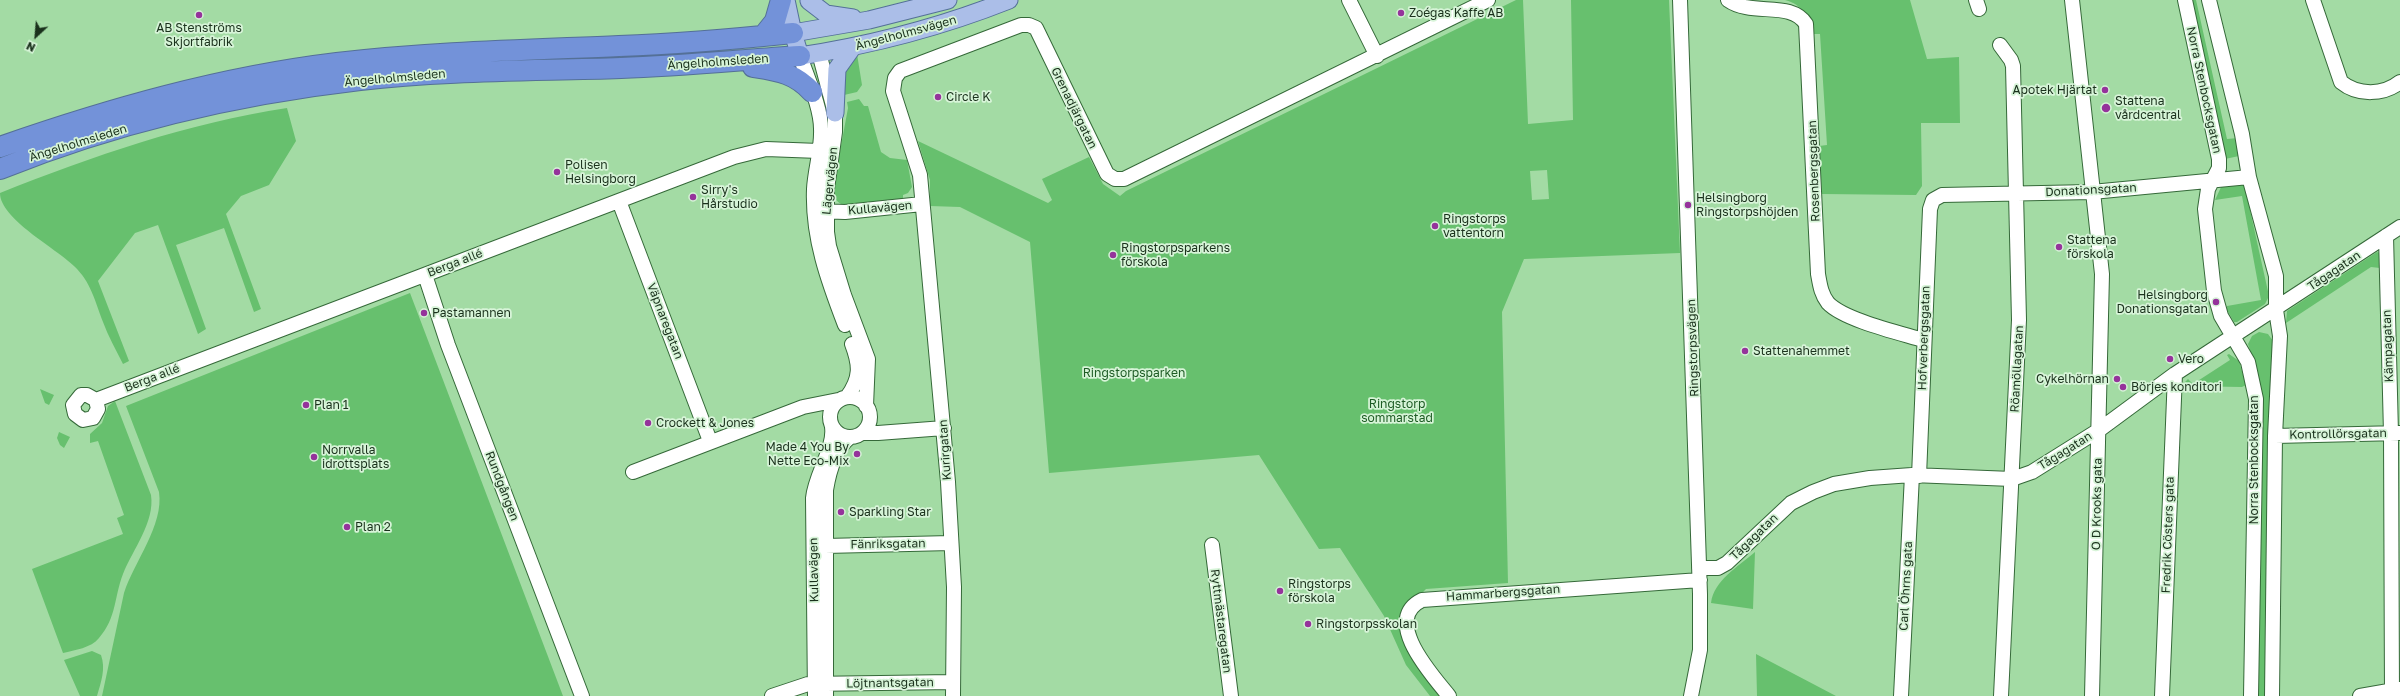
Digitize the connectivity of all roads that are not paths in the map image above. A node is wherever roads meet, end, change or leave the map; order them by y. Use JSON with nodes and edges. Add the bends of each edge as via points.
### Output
{"nodes":[{"id":1,"x":781,"y":0,"type":"edge"},
{"id":2,"x":786,"y":0,"type":"edge"},
{"id":3,"x":809,"y":0,"type":"edge"},
{"id":4,"x":948,"y":0,"type":"edge"},
{"id":5,"x":1008,"y":0,"type":"edge"},
{"id":6,"x":1349,"y":0,"type":"edge"},
{"id":7,"x":1488,"y":0,"type":"edge"},
{"id":8,"x":1680,"y":0,"type":"edge"},
{"id":9,"x":1728,"y":0,"type":"edge"},
{"id":10,"x":2072,"y":0,"type":"edge"},
{"id":11,"x":2185,"y":0,"type":"edge"},
{"id":12,"x":2209,"y":0,"type":"edge"},
{"id":13,"x":2313,"y":0,"type":"edge"},
{"id":14,"x":869,"y":20,"type":"junction"},
{"id":15,"x":815,"y":30,"type":"junction"},
{"id":16,"x":793,"y":33,"type":"junction"},
{"id":17,"x":763,"y":36,"type":"junction"},
{"id":18,"x":2000,"y":45,"type":"dead end"},
{"id":19,"x":852,"y":48,"type":"junction"},
{"id":20,"x":810,"y":54,"type":"junction"},
{"id":21,"x":1377,"y":56,"type":"junction"},
{"id":22,"x":724,"y":62,"type":"junction"},
{"id":23,"x":360,"y":80,"type":"junction"},
{"id":24,"x":2400,"y":83,"type":"edge"},
{"id":25,"x":812,"y":92,"type":"junction"},
{"id":26,"x":120,"y":108,"type":"junction"},
{"id":27,"x":835,"y":113,"type":"junction"},
{"id":28,"x":0,"y":138,"type":"edge"},
{"id":29,"x":0,"y":147,"type":"edge"},
{"id":30,"x":819,"y":151,"type":"junction"},
{"id":31,"x":0,"y":169,"type":"edge"},
{"id":32,"x":2249,"y":176,"type":"junction"},
{"id":33,"x":2213,"y":180,"type":"junction"},
{"id":34,"x":0,"y":183,"type":"edge"},
{"id":35,"x":2092,"y":192,"type":"junction"},
{"id":36,"x":2016,"y":194,"type":"junction"},
{"id":37,"x":1934,"y":200,"type":"joint"},
{"id":38,"x":619,"y":201,"type":"junction"},
{"id":39,"x":922,"y":204,"type":"junction"},
{"id":40,"x":820,"y":211,"type":"junction"},
{"id":41,"x":2400,"y":227,"type":"edge"},
{"id":42,"x":2386,"y":236,"type":"junction"},
{"id":43,"x":425,"y":275,"type":"junction"},
{"id":44,"x":2276,"y":310,"type":"junction"},
{"id":45,"x":2233,"y":336,"type":"junction"},
{"id":46,"x":1923,"y":340,"type":"junction"},
{"id":47,"x":2175,"y":374,"type":"junction"},
{"id":48,"x":843,"y":399,"type":"junction"},
{"id":49,"x":96,"y":400,"type":"dead end"},
{"id":50,"x":804,"y":407,"type":"junction"},
{"id":51,"x":868,"y":409,"type":"junction"},
{"id":52,"x":831,"y":424,"type":"junction"},
{"id":53,"x":944,"y":428,"type":"junction"},
{"id":54,"x":2099,"y":430,"type":"junction"},
{"id":55,"x":891,"y":432,"type":"junction"},
{"id":56,"x":2395,"y":433,"type":"edge"},
{"id":57,"x":856,"y":435,"type":"junction"},
{"id":58,"x":2275,"y":436,"type":"junction"},
{"id":59,"x":710,"y":441,"type":"junction"},
{"id":60,"x":834,"y":449,"type":"junction"},
{"id":61,"x":633,"y":472,"type":"dead end"},
{"id":62,"x":1916,"y":475,"type":"junction"},
{"id":63,"x":2012,"y":478,"type":"junction"},
{"id":64,"x":951,"y":543,"type":"junction"},
{"id":65,"x":825,"y":546,"type":"junction"},
{"id":66,"x":1212,"y":546,"type":"dead end"},
{"id":67,"x":1699,"y":574,"type":"junction"},
{"id":68,"x":953,"y":689,"type":"edge"},
{"id":69,"x":821,"y":690,"type":"edge"},
{"id":70,"x":2395,"y":692,"type":"edge"},
{"id":71,"x":582,"y":696,"type":"edge"},
{"id":72,"x":772,"y":696,"type":"edge"},
{"id":73,"x":1231,"y":696,"type":"edge"},
{"id":74,"x":1449,"y":696,"type":"edge"},
{"id":75,"x":1691,"y":696,"type":"edge"},
{"id":76,"x":1901,"y":696,"type":"edge"},
{"id":77,"x":2001,"y":696,"type":"edge"},
{"id":78,"x":2092,"y":696,"type":"edge"},
{"id":79,"x":2162,"y":696,"type":"edge"},
{"id":80,"x":2251,"y":696,"type":"edge"},
{"id":81,"x":2272,"y":696,"type":"edge"},
{"id":82,"x":2360,"y":696,"type":"edge"}],
"edges":[{"from":1,"to":17,"type":"highway","via":[[775,21]]},
{"from":2,"to":16,"type":"main road","name":"Lägervägen"},
{"from":3,"to":14,"type":"main road","via":[[826,14]]},
{"from":3,"to":15,"type":"main road","name":"Lägervägen"},
{"from":4,"to":14,"type":"main road","name":"Ängelholmsvägen"},
{"from":5,"to":19,"type":"main road","name":"Ängelholmsvägen","via":[[926,29]]},
{"from":6,"to":21,"type":"street"},
{"from":7,"to":21,"type":"street","name":"Grenadjärgatan"},
{"from":8,"to":67,"type":"street","name":"Ringstorpsvägen"},
{"from":9,"to":46,"type":"street","name":"Rosenbergsgatan","via":[[1740,4],[1789,5],[1800,12],[1806,24],[1818,274],[1824,297],[1838,310],[1860,320]]},
{"from":10,"to":35,"type":"street","name":"O D Krooks gata"},
{"from":11,"to":33,"type":"street","name":"Norra Stenbocksgatan","via":[[2219,159],[2219,168]]},
{"from":12,"to":32,"type":"street","name":"Norra Stenbocksgatan","via":[[2242,134]]},
{"from":13,"to":24,"type":"street","via":[[2341,82],[2353,89],[2371,92],[2387,90]]},
{"from":14,"to":15,"type":"main road","name":"Ängelholmsvägen"},
{"from":15,"to":16,"type":"main road","name":"Ängelholmsvägen"},
{"from":15,"to":20,"type":"main road","name":"Lägervägen"},
{"from":16,"to":17,"type":"highway","name":"Ängelholmsleden"},
{"from":16,"to":20,"type":"main road","name":"Lägervägen"},
{"from":17,"to":26,"type":"highway","name":"Ängelholmsleden","via":[[656,44],[430,54],[335,63],[214,84]]},
{"from":18,"to":36,"type":"street","name":"Röamöllagatan","via":[[2013,66]]},
{"from":19,"to":20,"type":"main road","name":"Ängelholmsvägen"},
{"from":19,"to":27,"type":"main road","via":[[837,69]]},
{"from":20,"to":22,"type":"highway","name":"Ängelholmsleden"},
{"from":20,"to":25,"type":"street","name":"Lägervägen"},
{"from":20,"to":27,"type":"street","name":"Lägervägen"},
{"from":21,"to":39,"type":"street","name":"Grenadjärgatan","via":[[1128,178],[1119,180],[1110,177],[1101,165],[1036,28],[1022,25],[905,68],[895,78],[895,102],[920,175]]},
{"from":22,"to":23,"type":"highway","name":"Ängelholmsleden"},
{"from":22,"to":25,"type":"highway","via":[[782,72],[796,77]]},
{"from":23,"to":31,"type":"highway","name":"Ängelholmsleden","via":[[296,89],[178,113],[96,136]]},
{"from":23,"to":34,"type":"highway","via":[[148,130],[71,154]]},
{"from":25,"to":30,"type":"street","name":"Lägervägen","via":[[822,128]]},
{"from":26,"to":28,"type":"highway","via":[[41,125]]},
{"from":26,"to":29,"type":"highway","name":"Ängelholmsleden"},
{"from":27,"to":40,"type":"street","name":"Lägervägen","via":[[835,132]]},
{"from":30,"to":38,"type":"street","name":"Berga allé","via":[[789,148],[752,151]]},
{"from":30,"to":40,"type":"street","name":"Lägervägen","via":[[814,188]]},
{"from":32,"to":33,"type":"street","name":"Donationsgatan"},
{"from":32,"to":44,"type":"street","name":"Norra Stenbocksgatan","via":[[2276,276]]},
{"from":33,"to":35,"type":"street","name":"Donationsgatan"},
{"from":33,"to":45,"type":"street","name":"Norra Stenbocksgatan","via":[[2206,195],[2205,209],[2214,291],[2221,316]]},
{"from":35,"to":36,"type":"street","name":"Donationsgatan"},
{"from":35,"to":54,"type":"street","name":"O D Krooks gata","via":[[2102,274]]},
{"from":36,"to":37,"type":"street","name":"Donationsgatan","via":[[1942,195]]},
{"from":36,"to":63,"type":"street","name":"Röamöllagatan","via":[[2019,320]]},
{"from":37,"to":46,"type":"street","name":"Hofverbergsgatan","via":[[1930,209]]},
{"from":38,"to":43,"type":"street","name":"Berga allé"},
{"from":38,"to":59,"type":"street","name":"Väpnaregatan"},
{"from":39,"to":40,"type":"street","name":"Kullavägen"},
{"from":39,"to":53,"type":"street","name":"Kurirgatan"},
{"from":40,"to":48,"type":"street","name":"Lägervägen","via":[[816,236],[829,285],[858,361],[858,381]]},
{"from":40,"to":51,"type":"street","name":"Lägervägen","via":[[829,246],[868,359]]},
{"from":41,"to":42,"type":"street","name":"Tågagatan"},
{"from":42,"to":44,"type":"street","name":"Tågagatan"},
{"from":42,"to":56,"type":"street","name":"Kämpagatan"},
{"from":43,"to":49,"type":"street","name":"Berga allé"},
{"from":43,"to":71,"type":"street","name":"Rundgången","via":[[448,345]]},
{"from":44,"to":45,"type":"street","name":"Tågagatan"},
{"from":44,"to":58,"type":"street","name":"Norra Stenbocksgatan","via":[[2280,336]]},
{"from":45,"to":47,"type":"street","name":"Tågagatan"},
{"from":45,"to":80,"type":"street","name":"Norra Stenbocksgatan","via":[[2248,362],[2256,399]]},
{"from":46,"to":62,"type":"street","name":"Hofverbergsgatan"},
{"from":47,"to":54,"type":"street","name":"Tågagatan"},
{"from":47,"to":79,"type":"street","name":"Fredrik Cösters gata"},
{"from":48,"to":50,"type":"street"},
{"from":48,"to":51,"type":"street","via":[[858,399]]},
{"from":48,"to":52,"type":"street","via":[[830,413]]},
{"from":50,"to":52,"type":"street","via":[[815,409]]},
{"from":50,"to":59,"type":"street"},
{"from":51,"to":55,"type":"street","via":[[881,426]]},
{"from":51,"to":57,"type":"street","via":[[868,424]]},
{"from":52,"to":57,"type":"street","via":[[840,435]]},
{"from":52,"to":60,"type":"street"},
{"from":53,"to":55,"type":"street"},
{"from":53,"to":64,"type":"street","name":"Kurirgatan"},
{"from":54,"to":63,"type":"street","name":"Tågagatan","via":[[2032,472]]},
{"from":54,"to":78,"type":"street","name":"O D Krooks gata"},
{"from":55,"to":57,"type":"street"},
{"from":56,"to":58,"type":"street","name":"Kontrollörsgatan"},
{"from":56,"to":70,"type":"street","name":"Kämpagatan"},
{"from":57,"to":60,"type":"street"},
{"from":58,"to":81,"type":"street","name":"Norra Stenbocksgatan"},
{"from":59,"to":61,"type":"street"},
{"from":60,"to":65,"type":"street","name":"Kullavägen","via":[[826,490]]},
{"from":60,"to":69,"type":"street","name":"Kullavägen","via":[[814,486],[813,498]]},
{"from":62,"to":63,"type":"street","name":"Tågagatan"},
{"from":62,"to":67,"type":"street","name":"Tågagatan","via":[[1846,481],[1813,492],[1785,508],[1727,563]]},
{"from":62,"to":76,"type":"street","name":"Carl Öhrns gata"},
{"from":63,"to":77,"type":"street","name":"Röamöllagatan"},
{"from":64,"to":65,"type":"street","name":"Fänriksgatan"},
{"from":64,"to":68,"type":"street","name":"Kurirgatan","via":[[954,587]]},
{"from":65,"to":69,"type":"street","name":"Kullavägen"},
{"from":66,"to":73,"type":"street","name":"Ryttmästaregatan"},
{"from":67,"to":74,"type":"street","name":"Hammarbergsgatan","via":[[1422,600],[1412,606],[1409,614],[1410,640],[1419,659]]},
{"from":67,"to":75,"type":"street","name":"Ringstorpsvägen","via":[[1700,650]]},
{"from":68,"to":69,"type":"street","name":"Löjtnantsgatan"},
{"from":69,"to":72,"type":"street","name":"Löjtnantsgatan"},
{"from":70,"to":82,"type":"street"}]}
